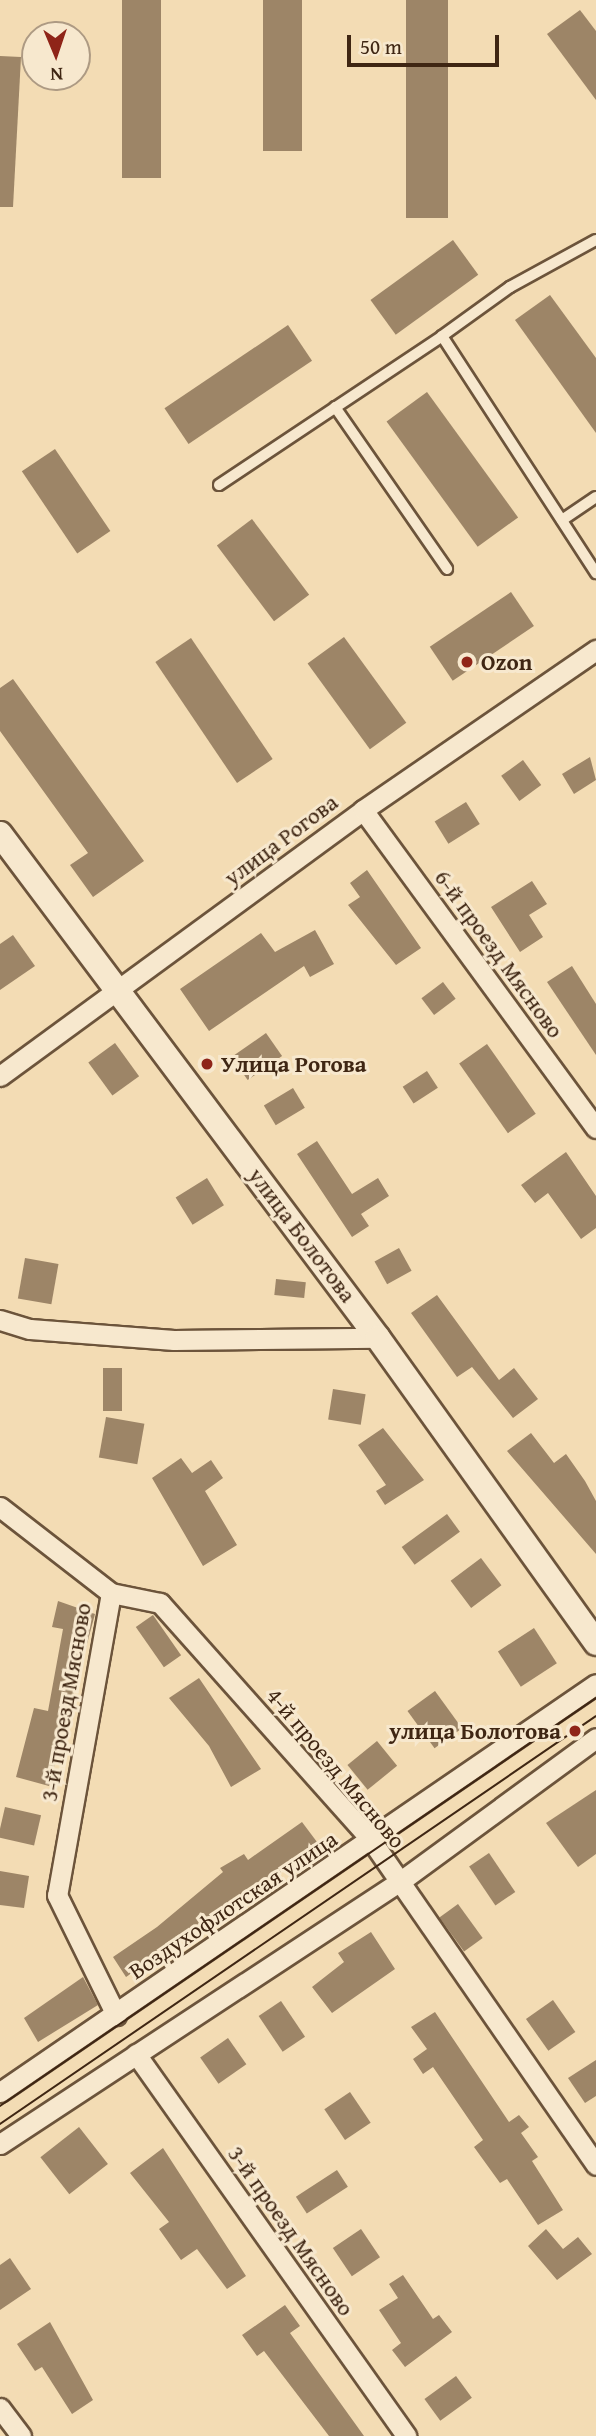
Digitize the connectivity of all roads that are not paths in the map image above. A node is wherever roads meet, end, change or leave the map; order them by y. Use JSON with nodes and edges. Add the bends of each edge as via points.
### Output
{"nodes":[{"id":1,"x":596,"y":240,"type":"edge"},
{"id":2,"x":442,"y":336,"type":"junction"},
{"id":3,"x":335,"y":407,"type":"junction"},
{"id":4,"x":219,"y":485,"type":"dead end"},
{"id":5,"x":596,"y":497,"type":"edge"},
{"id":6,"x":562,"y":520,"type":"junction"},
{"id":7,"x":447,"y":569,"type":"dead end"},
{"id":8,"x":596,"y":573,"type":"edge"},
{"id":9,"x":596,"y":650,"type":"edge"},
{"id":10,"x":363,"y":810,"type":"junction"},
{"id":11,"x":0,"y":834,"type":"edge"},
{"id":12,"x":121,"y":990,"type":"junction"},
{"id":13,"x":0,"y":1076,"type":"edge"},
{"id":14,"x":596,"y":1128,"type":"edge"},
{"id":15,"x":0,"y":1320,"type":"edge"},
{"id":16,"x":378,"y":1338,"type":"junction"},
{"id":17,"x":0,"y":1507,"type":"edge"},
{"id":18,"x":111,"y":1593,"type":"junction"},
{"id":19,"x":596,"y":1643,"type":"edge"},
{"id":20,"x":596,"y":1684,"type":"edge"},
{"id":21,"x":596,"y":1738,"type":"edge"},
{"id":22,"x":371,"y":1840,"type":"junction"},
{"id":23,"x":398,"y":1883,"type":"junction"},
{"id":24,"x":116,"y":2015,"type":"junction"},
{"id":25,"x":136,"y":2054,"type":"junction"},
{"id":26,"x":0,"y":2092,"type":"edge"},
{"id":27,"x":0,"y":2144,"type":"edge"},
{"id":28,"x":596,"y":2165,"type":"edge"},
{"id":29,"x":0,"y":2408,"type":"edge"},
{"id":30,"x":21,"y":2436,"type":"edge"},
{"id":31,"x":406,"y":2436,"type":"edge"}],
"edges":[{"from":1,"to":2,"type":"lane","via":[[510,286]]},
{"from":2,"to":3,"type":"lane"},
{"from":2,"to":6,"type":"lane"},
{"from":3,"to":4,"type":"lane"},
{"from":3,"to":7,"type":"lane"},
{"from":5,"to":6,"type":"lane"},
{"from":6,"to":8,"type":"lane"},
{"from":9,"to":10,"type":"street","name":"улица Рогова"},
{"from":10,"to":12,"type":"street","name":"улица Рогова"},
{"from":10,"to":14,"type":"street","name":"6-й проезд Мясново"},
{"from":11,"to":12,"type":"street","name":"улица Болотова"},
{"from":12,"to":13,"type":"street","name":"улица Рогова"},
{"from":12,"to":16,"type":"street","name":"улица Болотова"},
{"from":15,"to":16,"type":"street","via":[[30,1329],[174,1340]]},
{"from":16,"to":19,"type":"street","name":"улица Болотова"},
{"from":17,"to":18,"type":"street","name":"4-й проезд Мясново"},
{"from":18,"to":22,"type":"street","name":"4-й проезд Мясново","via":[[160,1603]]},
{"from":18,"to":24,"type":"street","name":"3-й проезд Мясново","via":[[57,1895]]},
{"from":20,"to":22,"type":"street","name":"Воздухофлотская улица"},
{"from":21,"to":23,"type":"street"},
{"from":22,"to":23,"type":"street","name":"4-й проезд Мясново"},
{"from":22,"to":24,"type":"street","name":"Воздухофлотская улица"},
{"from":23,"to":25,"type":"street"},
{"from":23,"to":28,"type":"street","name":"4-й проезд Мясново"},
{"from":24,"to":26,"type":"street","name":"Воздухофлотская улица"},
{"from":25,"to":27,"type":"street"},
{"from":25,"to":31,"type":"street","name":"3-й проезд Мясново"},
{"from":29,"to":30,"type":"street"}]}
